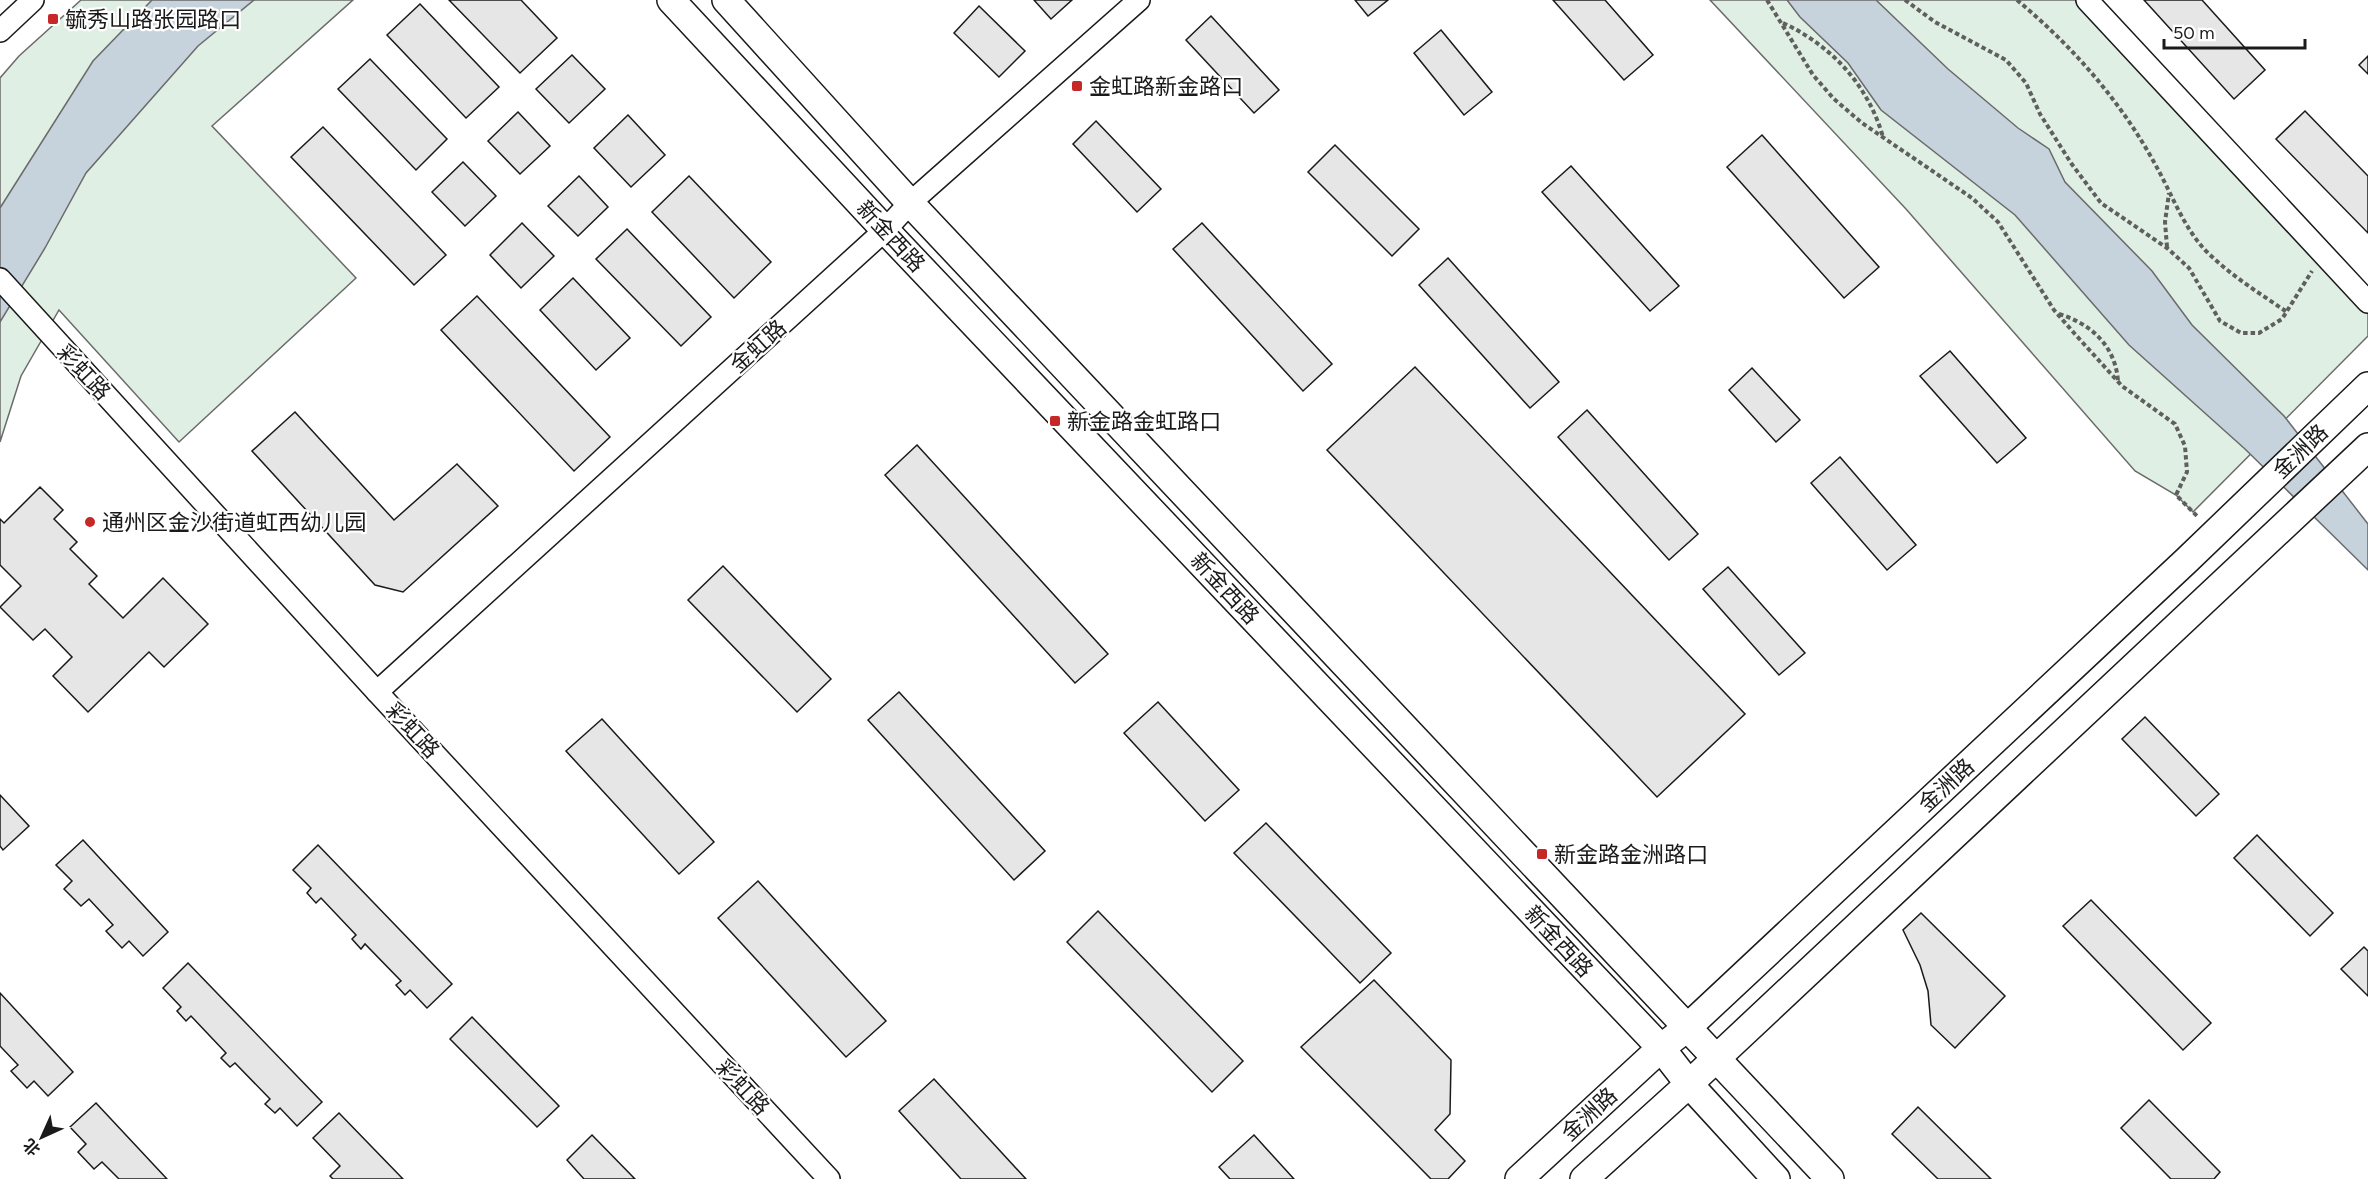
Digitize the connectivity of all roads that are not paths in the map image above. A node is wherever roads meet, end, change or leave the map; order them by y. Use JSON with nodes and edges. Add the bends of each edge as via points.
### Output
{"nodes":[{"id":1,"x":33,"y":0,"type":"edge"},
{"id":2,"x":671,"y":0,"type":"edge"},
{"id":3,"x":726,"y":0,"type":"edge"},
{"id":4,"x":1139,"y":0,"type":"edge"},
{"id":5,"x":2087,"y":0,"type":"edge"},
{"id":6,"x":0,"y":32,"type":"edge"},
{"id":7,"x":910,"y":203,"type":"junction"},
{"id":8,"x":885,"y":230,"type":"junction"},
{"id":9,"x":0,"y":279,"type":"edge"},
{"id":10,"x":2368,"y":302,"type":"edge"},
{"id":11,"x":2368,"y":386,"type":"edge"},
{"id":12,"x":2368,"y":447,"type":"edge"},
{"id":13,"x":377,"y":692,"type":"junction"},
{"id":14,"x":1688,"y":1027,"type":"junction"},
{"id":15,"x":1661,"y":1048,"type":"junction"},
{"id":16,"x":1715,"y":1058,"type":"junction"},
{"id":17,"x":1689,"y":1084,"type":"junction"},
{"id":18,"x":829,"y":1179,"type":"edge"},
{"id":19,"x":1520,"y":1179,"type":"edge"},
{"id":20,"x":1584,"y":1179,"type":"edge"},
{"id":21,"x":1776,"y":1179,"type":"edge"},
{"id":22,"x":1830,"y":1179,"type":"edge"}],
"edges":[{"from":1,"to":6,"type":"street"},
{"from":2,"to":8,"type":"main road","name":"新金西路"},
{"from":3,"to":7,"type":"main road","name":"新金西路"},
{"from":4,"to":7,"type":"street","name":"金虹路"},
{"from":5,"to":10,"type":"street"},
{"from":7,"to":8,"type":"street","name":"金虹路"},
{"from":7,"to":14,"type":"main road","name":"新金西路"},
{"from":8,"to":13,"type":"street","name":"金虹路"},
{"from":8,"to":15,"type":"main road","name":"新金西路"},
{"from":9,"to":13,"type":"street","name":"彩虹路"},
{"from":11,"to":14,"type":"main road","name":"金洲路"},
{"from":12,"to":16,"type":"main road","name":"金洲路"},
{"from":13,"to":18,"type":"street","name":"彩虹路"},
{"from":14,"to":15,"type":"main road","name":"金洲路"},
{"from":14,"to":16,"type":"main road","name":"新金西路"},
{"from":15,"to":17,"type":"main road","name":"新金西路"},
{"from":15,"to":19,"type":"main road","name":"金洲路"},
{"from":16,"to":17,"type":"main road","name":"金洲路"},
{"from":16,"to":22,"type":"main road","name":"新金西路"},
{"from":17,"to":20,"type":"main road","name":"金洲路"},
{"from":17,"to":21,"type":"main road","name":"新金西路"}]}
